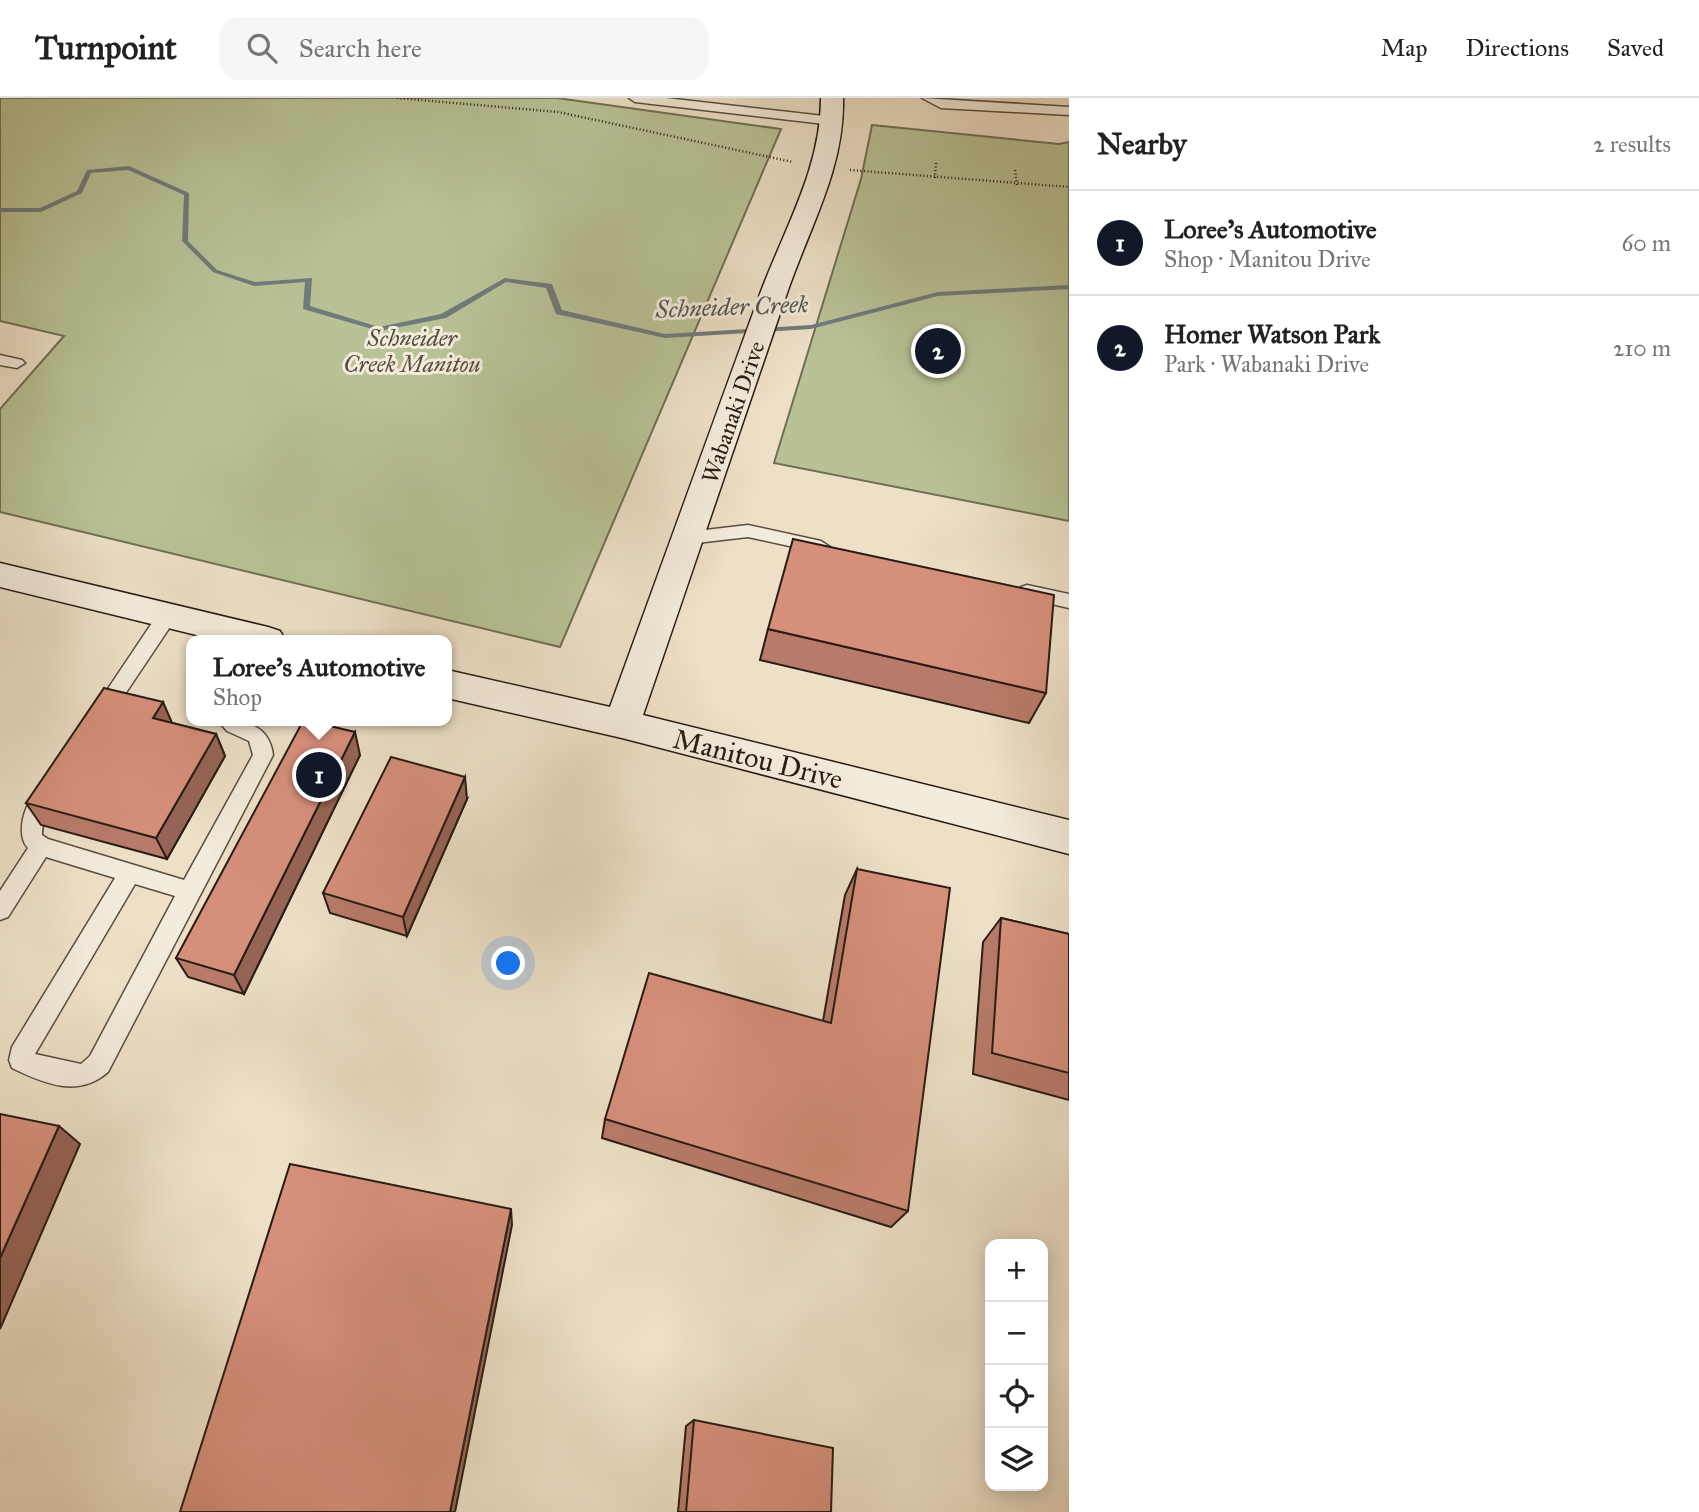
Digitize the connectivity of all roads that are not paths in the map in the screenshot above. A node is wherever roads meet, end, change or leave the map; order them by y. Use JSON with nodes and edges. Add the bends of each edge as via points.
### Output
{"nodes":[{"id":1,"x":635,"y":98,"type":"edge"},
{"id":2,"x":928,"y":98,"type":"edge"},
{"id":3,"x":833,"y":110,"type":"edge"},
{"id":4,"x":1069,"y":111,"type":"edge"},
{"id":5,"x":0,"y":360,"type":"edge"},
{"id":6,"x":17,"y":363,"type":"dead end"},
{"id":7,"x":688,"y":538,"type":"junction"},
{"id":8,"x":842,"y":551,"type":"edge"},
{"id":9,"x":0,"y":575,"type":"edge"},
{"id":10,"x":1016,"y":589,"type":"edge"},
{"id":11,"x":1069,"y":601,"type":"edge"},
{"id":12,"x":167,"y":616,"type":"junction"},
{"id":13,"x":246,"y":635,"type":"edge"},
{"id":14,"x":452,"y":685,"type":"edge"},
{"id":15,"x":622,"y":724,"type":"junction"},
{"id":16,"x":238,"y":726,"type":"edge"},
{"id":17,"x":92,"y":728,"type":"edge"},
{"id":18,"x":62,"y":773,"type":"edge"},
{"id":19,"x":1069,"y":837,"type":"edge"},
{"id":20,"x":41,"y":846,"type":"junction"},
{"id":21,"x":130,"y":873,"type":"junction"},
{"id":22,"x":189,"y":891,"type":"junction"},
{"id":23,"x":0,"y":909,"type":"edge"}],
"edges":[{"from":1,"to":3,"type":"lane"},
{"from":2,"to":4,"type":"lane","via":[[941,104]]},
{"from":3,"to":7,"type":"street","name":"Wabanaki Drive","via":[[820,173]]},
{"from":5,"to":6,"type":"lane"},
{"from":7,"to":8,"type":"lane","via":[[748,531]]},
{"from":7,"to":15,"type":"street","name":"Wabanaki Drive"},
{"from":9,"to":12,"type":"street"},
{"from":10,"to":11,"type":"lane"},
{"from":12,"to":13,"type":"street"},
{"from":12,"to":17,"type":"lane"},
{"from":14,"to":15,"type":"street","name":"Manitou Drive"},
{"from":15,"to":19,"type":"street","name":"Manitou Drive"},
{"from":16,"to":22,"type":"lane","via":[[255,734],[263,755]]},
{"from":18,"to":20,"type":"lane","via":[[32,818],[32,839]]},
{"from":20,"to":21,"type":"lane"},
{"from":20,"to":23,"type":"lane"},
{"from":21,"to":22,"type":"lane"},
{"from":21,"to":22,"type":"lane","via":[[21,1055],[30,1066],[78,1076],[99,1064]]}]}
